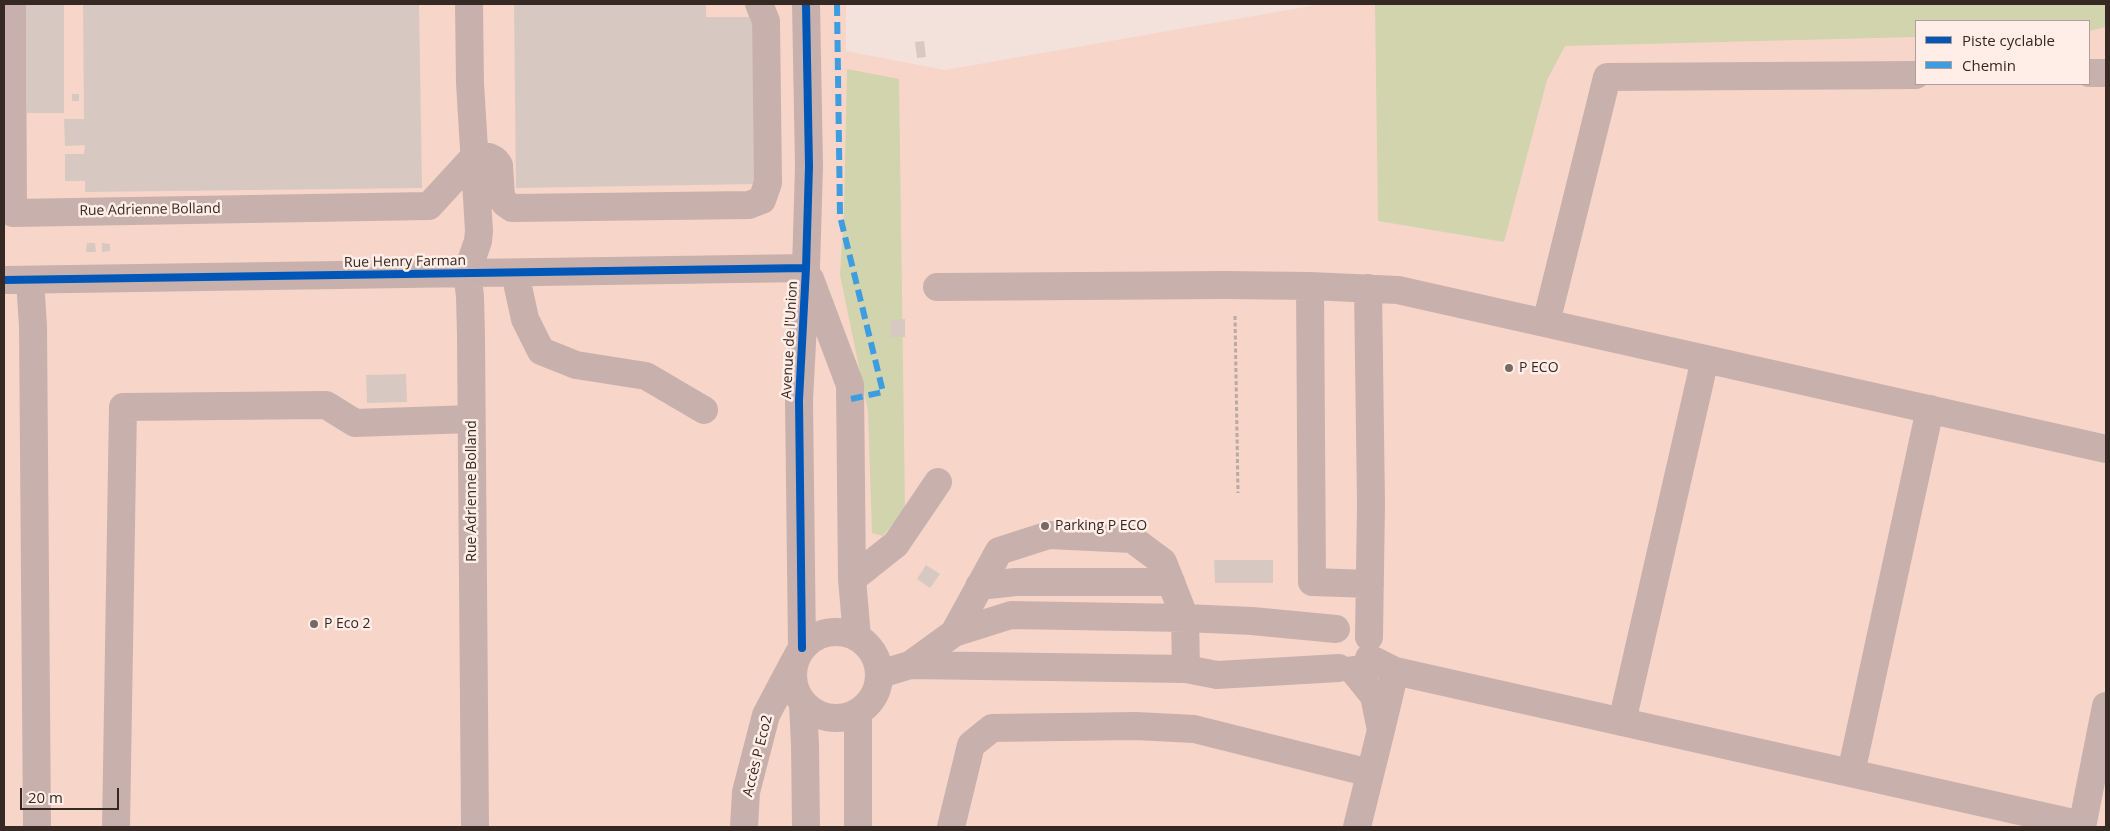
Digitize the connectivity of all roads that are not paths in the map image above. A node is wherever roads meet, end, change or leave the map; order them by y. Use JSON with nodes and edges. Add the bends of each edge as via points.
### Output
{"nodes":[{"id":1,"x":12,"y":4,"type":"edge"},
{"id":2,"x":469,"y":4,"type":"edge"},
{"id":3,"x":759,"y":4,"type":"edge"},
{"id":4,"x":806,"y":4,"type":"edge"},
{"id":5,"x":2090,"y":73,"type":"edge"},
{"id":6,"x":2106,"y":73,"type":"edge"},
{"id":7,"x":1915,"y":75,"type":"edge"},
{"id":8,"x":475,"y":156,"type":"junction"},
{"id":9,"x":806,"y":268,"type":"junction"},
{"id":10,"x":467,"y":273,"type":"junction"},
{"id":11,"x":515,"y":273,"type":"junction"},
{"id":12,"x":4,"y":280,"type":"edge"},
{"id":13,"x":30,"y":280,"type":"junction"},
{"id":14,"x":1310,"y":286,"type":"junction"},
{"id":15,"x":937,"y":287,"type":"dead end"},
{"id":16,"x":1368,"y":288,"type":"junction"},
{"id":17,"x":1546,"y":323,"type":"junction"},
{"id":18,"x":1706,"y":359,"type":"junction"},
{"id":19,"x":1930,"y":409,"type":"junction"},
{"id":20,"x":704,"y":410,"type":"dead end"},
{"id":21,"x":471,"y":418,"type":"junction"},
{"id":22,"x":2106,"y":449,"type":"edge"},
{"id":23,"x":938,"y":482,"type":"dead end"},
{"id":24,"x":852,"y":579,"type":"junction"},
{"id":25,"x":1171,"y":582,"type":"junction"},
{"id":26,"x":1370,"y":584,"type":"junction"},
{"id":27,"x":979,"y":586,"type":"junction"},
{"id":28,"x":1185,"y":618,"type":"junction"},
{"id":29,"x":1336,"y":629,"type":"junction"},
{"id":30,"x":954,"y":633,"type":"junction"},
{"id":31,"x":857,"y":637,"type":"junction"},
{"id":32,"x":798,"y":655,"type":"junction"},
{"id":33,"x":1357,"y":658,"type":"junction"},
{"id":34,"x":910,"y":665,"type":"junction"},
{"id":35,"x":1186,"y":670,"type":"junction"},
{"id":36,"x":1395,"y":671,"type":"junction"},
{"id":37,"x":880,"y":674,"type":"junction"},
{"id":38,"x":803,"y":704,"type":"junction"},
{"id":39,"x":2106,"y":706,"type":"edge"},
{"id":40,"x":858,"y":712,"type":"junction"},
{"id":41,"x":1622,"y":722,"type":"junction"},
{"id":42,"x":1381,"y":730,"type":"junction"},
{"id":43,"x":1370,"y":773,"type":"junction"},
{"id":44,"x":1851,"y":773,"type":"junction"},
{"id":45,"x":2082,"y":826,"type":"edge"},
{"id":46,"x":37,"y":827,"type":"edge"},
{"id":47,"x":116,"y":827,"type":"edge"},
{"id":48,"x":475,"y":827,"type":"edge"},
{"id":49,"x":744,"y":827,"type":"edge"},
{"id":50,"x":806,"y":827,"type":"edge"},
{"id":51,"x":858,"y":827,"type":"edge"},
{"id":52,"x":951,"y":827,"type":"edge"},
{"id":53,"x":1357,"y":827,"type":"edge"}],
"edges":[{"from":1,"to":8,"type":"street","name":"Rue Adrienne Bolland","via":[[13,212],[430,206]]},
{"from":2,"to":8,"type":"street","name":"Rue Adrienne Bolland"},
{"from":3,"to":8,"type":"street","via":[[766,22],[768,183],[762,200],[749,205],[512,208],[501,197],[498,165],[489,157]]},
{"from":4,"to":9,"type":"street","name":"Avenue de l'Union","via":[[809,166]]},
{"from":5,"to":6,"type":"street"},
{"from":7,"to":17,"type":"street","via":[[1607,77]]},
{"from":8,"to":10,"type":"street","name":"Rue Adrienne Bolland","via":[[478,241]]},
{"from":9,"to":11,"type":"street","name":"Rue Henry Farman"},
{"from":9,"to":24,"type":"street","name":"Avenue de l'Union","via":[[850,385]]},
{"from":9,"to":32,"type":"street","name":"Avenue de l'Union","via":[[799,400]]},
{"from":10,"to":11,"type":"street","name":"Rue Henry Farman"},
{"from":10,"to":13,"type":"street","name":"Rue Henry Farman"},
{"from":10,"to":21,"type":"street","name":"Rue Adrienne Bolland"},
{"from":11,"to":20,"type":"street","via":[[526,320],[541,351],[576,366],[646,376]]},
{"from":12,"to":13,"type":"street","name":"Rue Henry Farman"},
{"from":13,"to":46,"type":"street"},
{"from":14,"to":15,"type":"street"},
{"from":14,"to":16,"type":"street"},
{"from":14,"to":26,"type":"street","via":[[1312,582]]},
{"from":16,"to":17,"type":"street","via":[[1398,290]]},
{"from":16,"to":26,"type":"street"},
{"from":17,"to":18,"type":"street"},
{"from":18,"to":19,"type":"street"},
{"from":18,"to":41,"type":"street"},
{"from":19,"to":22,"type":"street"},
{"from":19,"to":44,"type":"street"},
{"from":21,"to":47,"type":"street","via":[[355,422],[326,405],[123,407]]},
{"from":21,"to":48,"type":"street","name":"Rue Adrienne Bolland"},
{"from":23,"to":24,"type":"street","via":[[896,544]]},
{"from":24,"to":31,"type":"street","name":"Avenue de l'Union"},
{"from":25,"to":27,"type":"street","via":[[1016,582]]},
{"from":25,"to":27,"type":"street","via":[[1163,562],[1132,539],[1049,535],[999,550]]},
{"from":25,"to":28,"type":"street"},
{"from":26,"to":33,"type":"street"},
{"from":27,"to":30,"type":"street"},
{"from":28,"to":29,"type":"street"},
{"from":28,"to":30,"type":"street","via":[[1011,615]]},
{"from":28,"to":35,"type":"street"},
{"from":29,"to":33,"type":"street","via":[[1351,625],[1365,631]]},
{"from":29,"to":33,"type":"street","via":[[1330,634],[1326,650],[1328,657]]},
{"from":30,"to":34,"type":"street"},
{"from":31,"to":32,"type":"street","via":[[828,632],[814,638]]},
{"from":31,"to":37,"type":"street","via":[[868,646]]},
{"from":32,"to":38,"type":"street","name":"Avenue de l'Union","via":[[792,676],[795,691]]},
{"from":32,"to":49,"type":"street","name":"Accès P Eco2","via":[[766,715],[746,792]]},
{"from":33,"to":35,"type":"street","via":[[1217,675]]},
{"from":33,"to":36,"type":"street"},
{"from":33,"to":42,"type":"street","via":[[1374,696]]},
{"from":34,"to":35,"type":"street"},
{"from":34,"to":37,"type":"street"},
{"from":36,"to":41,"type":"street"},
{"from":36,"to":42,"type":"street"},
{"from":37,"to":40,"type":"street","via":[[870,703]]},
{"from":38,"to":40,"type":"street","via":[[815,714],[829,718],[844,718]]},
{"from":38,"to":50,"type":"street","name":"Avenue de l'Union"},
{"from":39,"to":45,"type":"street"},
{"from":40,"to":51,"type":"street"},
{"from":41,"to":44,"type":"street"},
{"from":42,"to":43,"type":"street"},
{"from":43,"to":52,"type":"street","via":[[1194,729],[1136,726],[992,728],[972,745]]},
{"from":43,"to":53,"type":"street"},
{"from":44,"to":45,"type":"street"}]}
